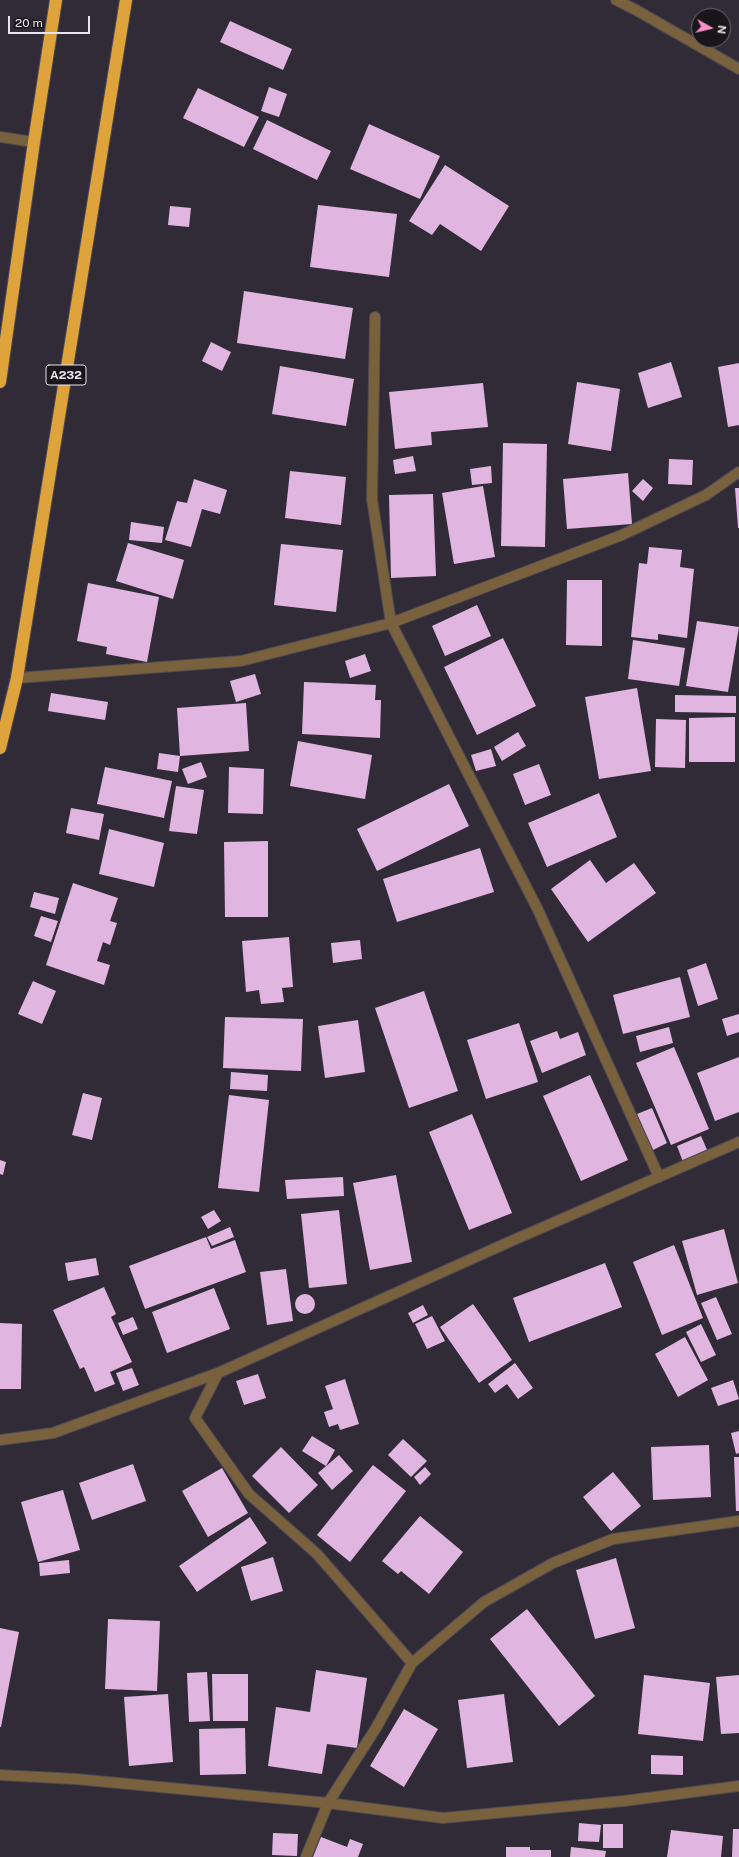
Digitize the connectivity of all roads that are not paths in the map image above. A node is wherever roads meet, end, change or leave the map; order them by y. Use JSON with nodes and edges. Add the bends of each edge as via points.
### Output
{"nodes":[{"id":1,"x":56,"y":0,"type":"edge"},
{"id":2,"x":126,"y":0,"type":"edge"},
{"id":3,"x":616,"y":0,"type":"edge"},
{"id":4,"x":739,"y":69,"type":"edge"},
{"id":5,"x":0,"y":137,"type":"edge"},
{"id":6,"x":34,"y":142,"type":"junction"},
{"id":7,"x":375,"y":318,"type":"dead end"},
{"id":8,"x":0,"y":382,"type":"edge"},
{"id":9,"x":739,"y":472,"type":"edge"},
{"id":10,"x":391,"y":623,"type":"junction"},
{"id":11,"x":17,"y":678,"type":"junction"},
{"id":12,"x":0,"y":748,"type":"edge"},
{"id":13,"x":739,"y":1142,"type":"edge"},
{"id":14,"x":659,"y":1177,"type":"junction"},
{"id":15,"x":218,"y":1373,"type":"junction"},
{"id":16,"x":0,"y":1440,"type":"edge"},
{"id":17,"x":739,"y":1521,"type":"edge"},
{"id":18,"x":412,"y":1663,"type":"junction"},
{"id":19,"x":0,"y":1775,"type":"edge"},
{"id":20,"x":739,"y":1786,"type":"edge"},
{"id":21,"x":328,"y":1803,"type":"junction"},
{"id":22,"x":306,"y":1857,"type":"edge"}],
"edges":[{"from":1,"to":6,"type":"highway"},
{"from":2,"to":11,"type":"highway","number":"A232"},
{"from":3,"to":4,"type":"street"},
{"from":5,"to":6,"type":"street"},
{"from":6,"to":8,"type":"highway"},
{"from":7,"to":10,"type":"street","via":[[372,499]]},
{"from":9,"to":10,"type":"street","via":[[706,495],[622,535]]},
{"from":10,"to":11,"type":"street","via":[[241,661]]},
{"from":10,"to":14,"type":"street","via":[[538,910]]},
{"from":11,"to":12,"type":"highway","number":"A232"},
{"from":13,"to":14,"type":"street"},
{"from":14,"to":15,"type":"street"},
{"from":15,"to":16,"type":"street","via":[[53,1433]]},
{"from":15,"to":18,"type":"street","via":[[195,1418],[249,1494],[317,1554]]},
{"from":17,"to":18,"type":"street","via":[[613,1539],[553,1563],[484,1602]]},
{"from":18,"to":21,"type":"street","via":[[376,1728]]},
{"from":19,"to":21,"type":"street","via":[[76,1779]]},
{"from":20,"to":21,"type":"street","via":[[443,1818]]},
{"from":21,"to":22,"type":"street"}]}
